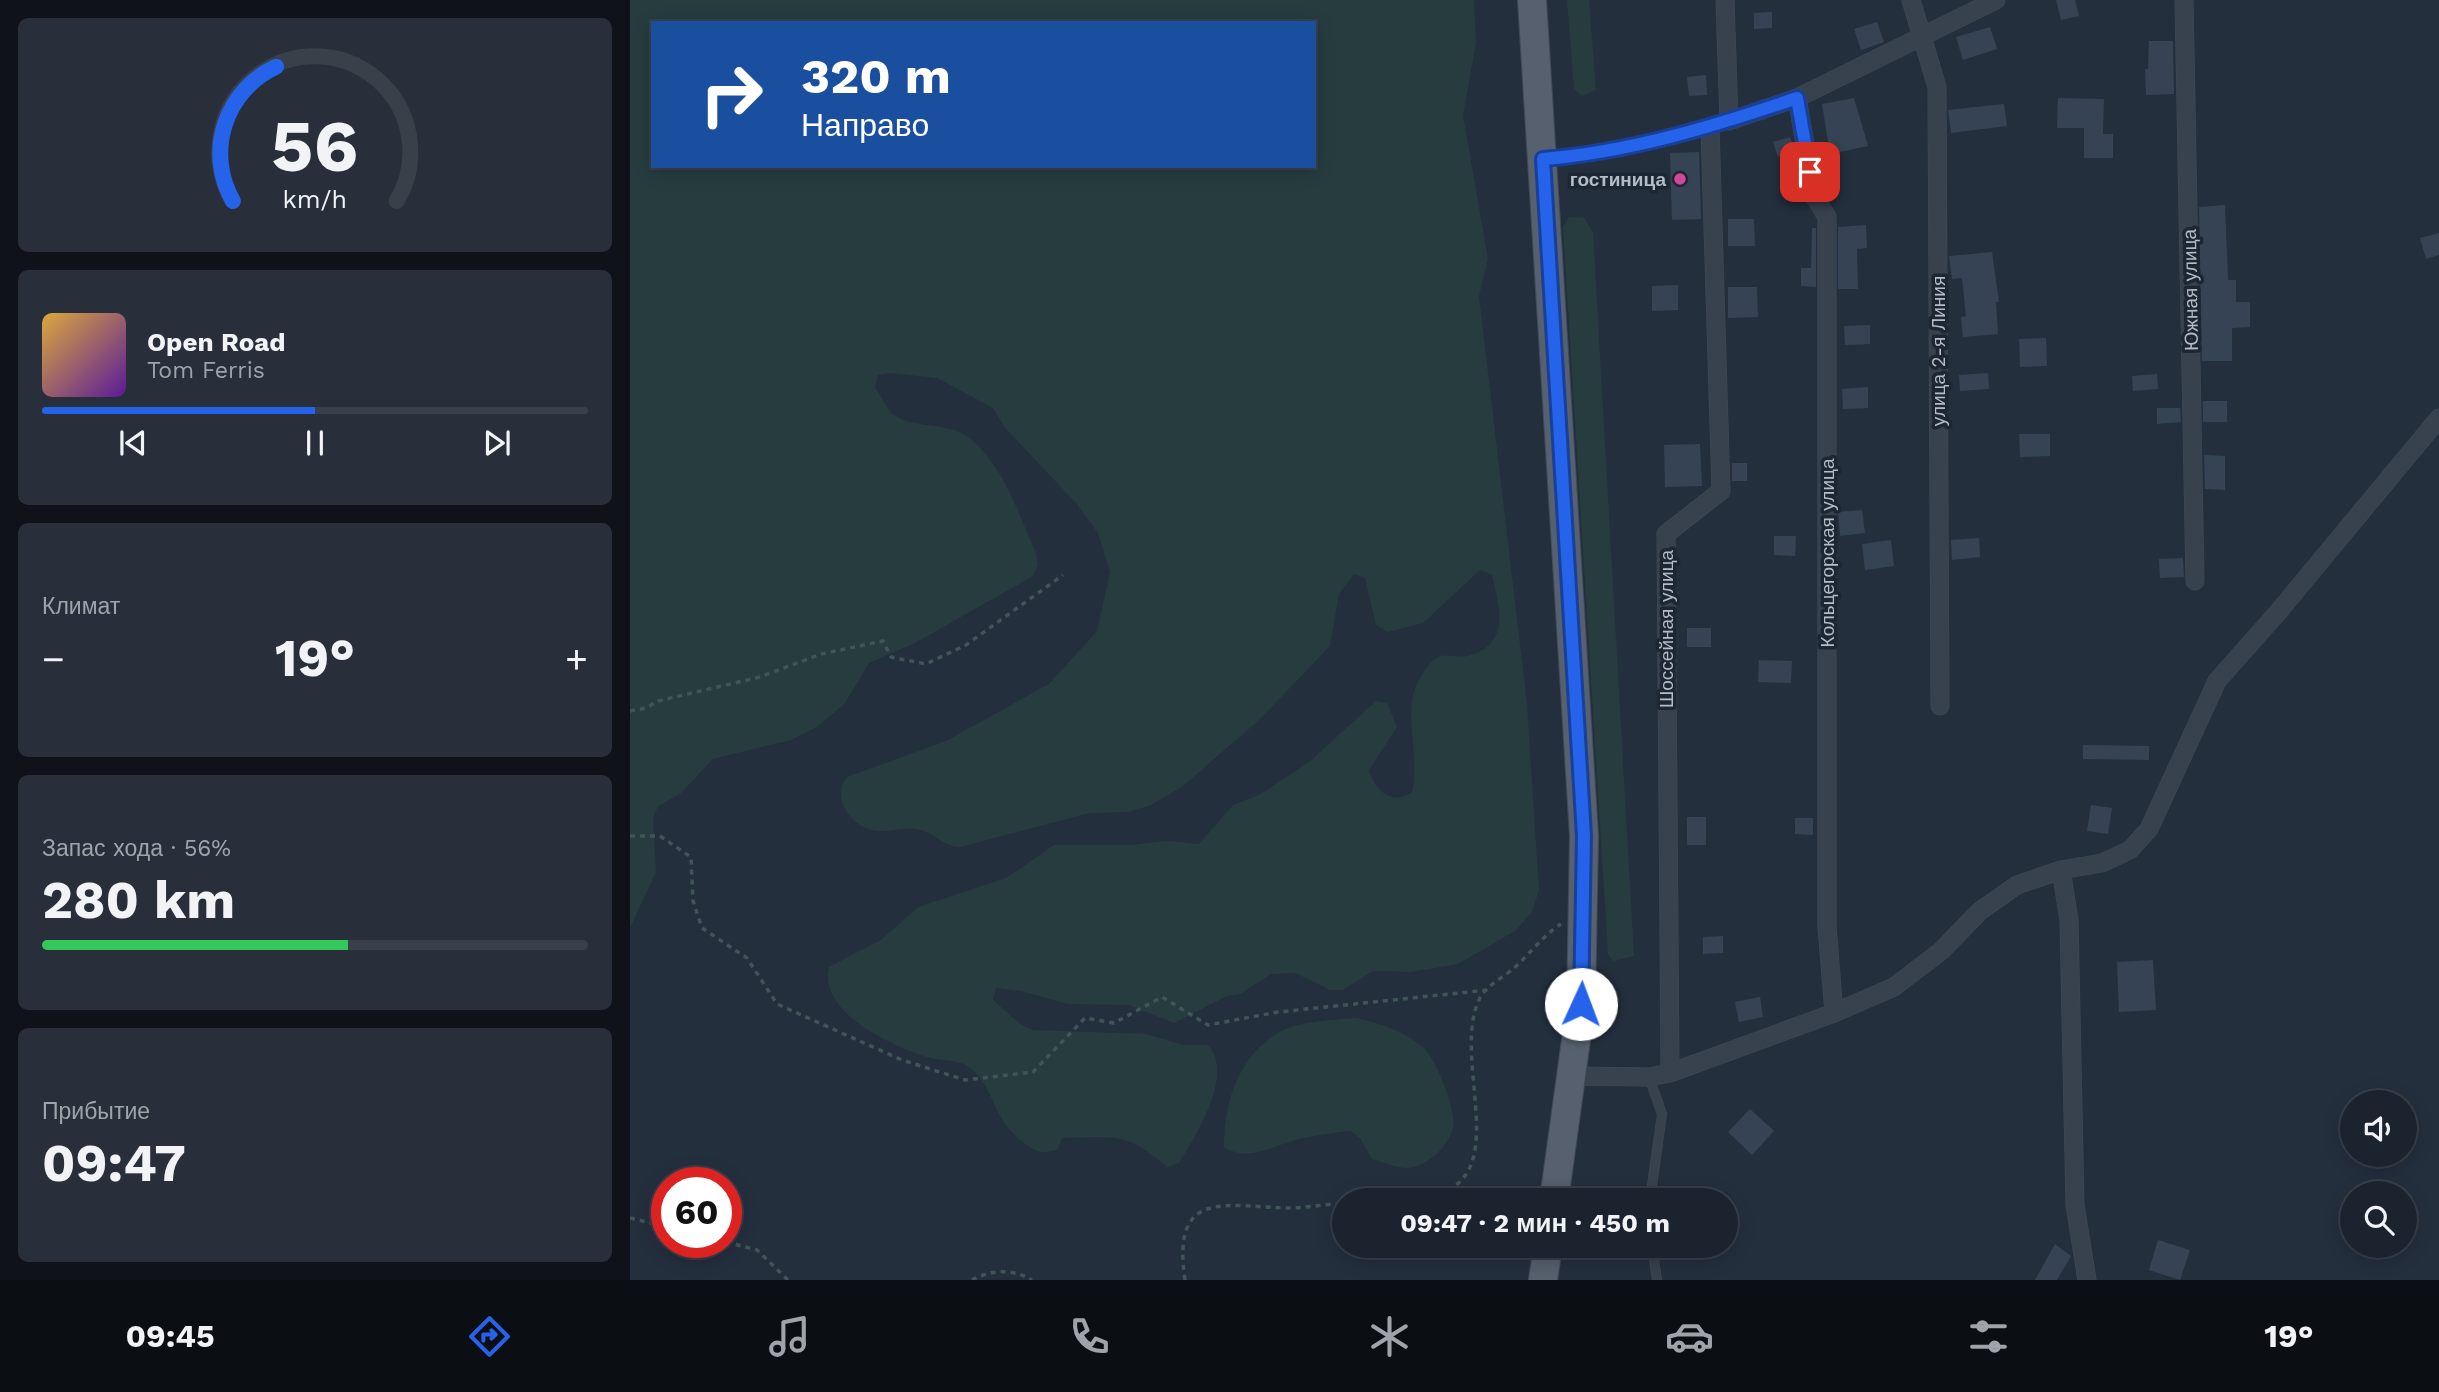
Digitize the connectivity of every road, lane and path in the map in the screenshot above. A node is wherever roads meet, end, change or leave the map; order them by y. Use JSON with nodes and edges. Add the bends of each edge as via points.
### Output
{"nodes":[{"id":1,"x":1532,"y":0,"type":"edge"},
{"id":2,"x":1724,"y":0,"type":"edge"},
{"id":3,"x":1911,"y":0,"type":"edge"},
{"id":4,"x":1996,"y":0,"type":"edge"},
{"id":5,"x":2184,"y":0,"type":"edge"},
{"id":6,"x":1924,"y":37,"type":"junction"},
{"id":7,"x":1797,"y":98,"type":"junction"},
{"id":8,"x":1729,"y":121,"type":"junction"},
{"id":9,"x":1710,"y":127,"type":"junction"},
{"id":10,"x":1543,"y":159,"type":"junction"},
{"id":11,"x":2439,"y":418,"type":"edge"},
{"id":12,"x":1063,"y":575,"type":"dead end"},
{"id":13,"x":2195,"y":581,"type":"dead end"},
{"id":14,"x":1940,"y":705,"type":"dead end"},
{"id":15,"x":630,"y":711,"type":"edge"},
{"id":16,"x":630,"y":835,"type":"edge"},
{"id":17,"x":2061,"y":870,"type":"junction"},
{"id":18,"x":1584,"y":921,"type":"junction"},
{"id":19,"x":1489,"y":990,"type":"junction"},
{"id":20,"x":1834,"y":1013,"type":"junction"},
{"id":21,"x":1670,"y":1073,"type":"junction"},
{"id":22,"x":1572,"y":1076,"type":"junction"},
{"id":23,"x":1649,"y":1077,"type":"junction"},
{"id":24,"x":1451,"y":1188,"type":"edge"},
{"id":25,"x":1556,"y":1188,"type":"edge"},
{"id":26,"x":1652,"y":1188,"type":"edge"},
{"id":27,"x":1332,"y":1204,"type":"edge"},
{"id":28,"x":630,"y":1218,"type":"edge"},
{"id":29,"x":651,"y":1223,"type":"edge"},
{"id":30,"x":742,"y":1246,"type":"edge"},
{"id":31,"x":1546,"y":1258,"type":"edge"},
{"id":32,"x":1654,"y":1258,"type":"edge"},
{"id":33,"x":788,"y":1280,"type":"edge"},
{"id":34,"x":972,"y":1280,"type":"edge"},
{"id":35,"x":1032,"y":1280,"type":"edge"},
{"id":36,"x":1185,"y":1280,"type":"edge"},
{"id":37,"x":1543,"y":1280,"type":"edge"},
{"id":38,"x":1657,"y":1280,"type":"edge"},
{"id":39,"x":2087,"y":1280,"type":"edge"}],
"edges":[{"from":1,"to":10,"type":"main road"},
{"from":2,"to":8,"type":"street"},
{"from":3,"to":6,"type":"street","name":"улица 2-я Линия"},
{"from":4,"to":6,"type":"street"},
{"from":5,"to":13,"type":"street","name":"Южная улица"},
{"from":6,"to":7,"type":"street"},
{"from":6,"to":14,"type":"street","name":"улица 2-я Линия","via":[[1937,87]]},
{"from":7,"to":8,"type":"street"},
{"from":7,"to":20,"type":"street","name":"Кольцегорская улица","via":[[1814,196],[1827,217],[1827,928]]},
{"from":8,"to":9,"type":"lane"},
{"from":9,"to":10,"type":"lane","via":[[1587,156]]},
{"from":9,"to":21,"type":"street","name":"Шоссейная улица","via":[[1721,491],[1666,534]]},
{"from":10,"to":18,"type":"main road","via":[[1584,836]]},
{"from":11,"to":17,"type":"street","via":[[2217,681],[2150,829],[2130,850],[2102,863]]},
{"from":12,"to":15,"type":"path","via":[[966,645],[926,664],[891,657],[883,641],[821,654],[760,677]]},
{"from":16,"to":19,"type":"path","via":[[660,835],[691,857],[693,901],[702,928],[747,958],[777,1004],[902,1060],[965,1080],[1033,1072],[1085,1018],[1114,1023],[1162,997],[1208,1026],[1278,1012]]},
{"from":17,"to":20,"type":"street","via":[[2017,885],[1980,911],[1941,951],[1894,987]]},
{"from":17,"to":39,"type":"street","via":[[2069,920],[2075,1205]]},
{"from":18,"to":19,"type":"path","via":[[1564,922],[1544,935]]},
{"from":18,"to":22,"type":"main road"},
{"from":19,"to":24,"type":"path","via":[[1479,997],[1469,1034],[1478,1146],[1469,1174]]},
{"from":20,"to":21,"type":"street"},
{"from":21,"to":23,"type":"street"},
{"from":22,"to":23,"type":"street"},
{"from":22,"to":25,"type":"main road"},
{"from":23,"to":26,"type":"lane","via":[[1662,1114]]},
{"from":27,"to":36,"type":"path","via":[[1290,1208],[1224,1203],[1200,1212],[1184,1233],[1181,1257]]},
{"from":28,"to":29,"type":"path"},
{"from":30,"to":33,"type":"path","via":[[757,1250]]},
{"from":31,"to":37,"type":"main road"},
{"from":32,"to":38,"type":"lane"},
{"from":34,"to":35,"type":"path","via":[[1011,1270]]}]}
